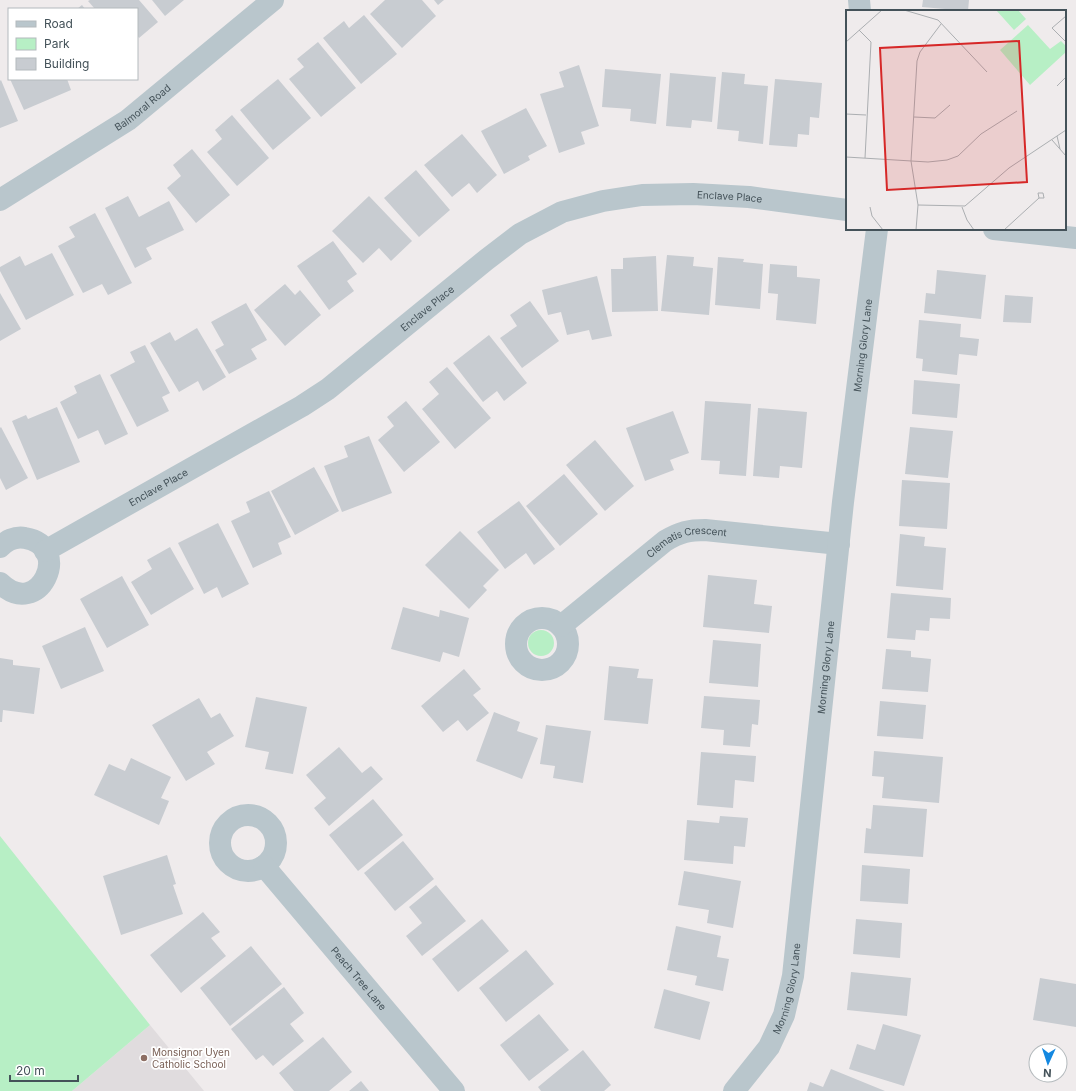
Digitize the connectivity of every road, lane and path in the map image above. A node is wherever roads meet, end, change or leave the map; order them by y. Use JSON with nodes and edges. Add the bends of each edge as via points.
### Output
{"nodes":[{"id":1,"x":273,"y":0,"type":"edge"},
{"id":2,"x":0,"y":200,"type":"edge"},
{"id":3,"x":846,"y":210,"type":"edge"},
{"id":4,"x":877,"y":230,"type":"edge"},
{"id":5,"x":1003,"y":230,"type":"edge"},
{"id":6,"x":1076,"y":238,"type":"edge"},
{"id":7,"x":839,"y":544,"type":"junction"},
{"id":8,"x":0,"y":548,"type":"edge"},
{"id":9,"x":45,"y":551,"type":"junction"},
{"id":10,"x":0,"y":583,"type":"edge"},
{"id":11,"x":561,"y":626,"type":"dead end"},
{"id":12,"x":264,"y":866,"type":"dead end"},
{"id":13,"x":454,"y":1091,"type":"edge"},
{"id":14,"x":734,"y":1091,"type":"edge"}],
"edges":[{"from":1,"to":2,"type":"street","name":"Balmoral Road","via":[[128,120]]},
{"from":3,"to":9,"type":"street","name":"Enclave Place","via":[[693,194],[642,195],[562,212],[514,238],[328,389],[296,410]]},
{"from":4,"to":7,"type":"street","name":"Morning Glory Lane"},
{"from":5,"to":6,"type":"street"},
{"from":7,"to":11,"type":"street","name":"Clematis Crescent","via":[[690,530],[665,541]]},
{"from":7,"to":14,"type":"street","name":"Morning Glory Lane","via":[[793,976],[784,1015],[768,1047]]},
{"from":8,"to":9,"type":"street","via":[[4,543],[22,537],[31,539]]},
{"from":9,"to":10,"type":"street","via":[[48,558],[48,574],[38,588],[31,592],[15,592]]},
{"from":12,"to":13,"type":"street","name":"Peach Tree Lane"}]}
